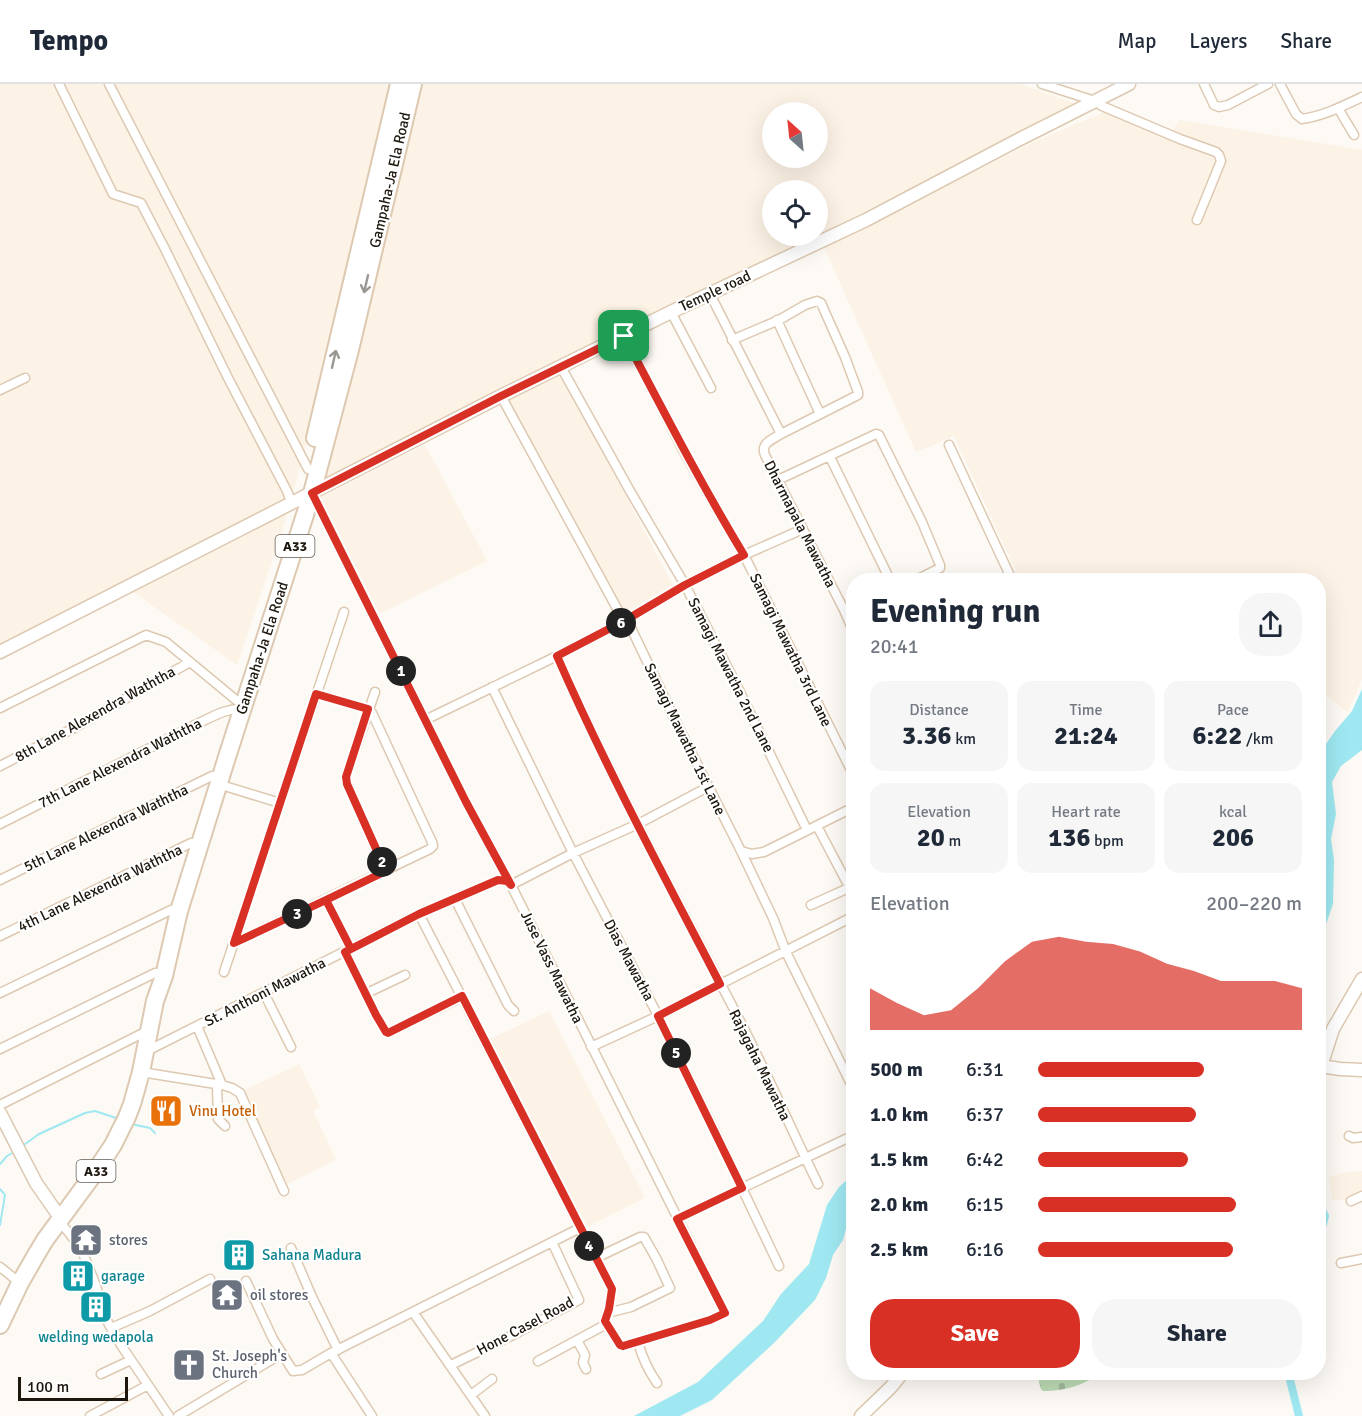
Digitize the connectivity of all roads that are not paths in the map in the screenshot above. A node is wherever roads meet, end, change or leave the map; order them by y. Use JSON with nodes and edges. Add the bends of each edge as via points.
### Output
{"nodes":[{"id":1,"x":59,"y":84,"type":"edge"},
{"id":2,"x":109,"y":84,"type":"edge"},
{"id":3,"x":399,"y":84,"type":"edge"},
{"id":4,"x":413,"y":84,"type":"edge"},
{"id":5,"x":1042,"y":84,"type":"edge"},
{"id":6,"x":1129,"y":84,"type":"edge"},
{"id":7,"x":1204,"y":84,"type":"edge"},
{"id":8,"x":1268,"y":84,"type":"edge"},
{"id":9,"x":1280,"y":84,"type":"edge"},
{"id":10,"x":1362,"y":97,"type":"edge"},
{"id":11,"x":1095,"y":101,"type":"junction"},
{"id":12,"x":1338,"y":108,"type":"junction"},
{"id":13,"x":1354,"y":135,"type":"dead end"},
{"id":14,"x":1197,"y":220,"type":"dead end"},
{"id":15,"x":710,"y":294,"type":"junction"},
{"id":16,"x":671,"y":312,"type":"junction"},
{"id":17,"x":777,"y":320,"type":"junction"},
{"id":18,"x":624,"y":336,"type":"junction"},
{"id":19,"x":732,"y":340,"type":"junction"},
{"id":20,"x":561,"y":367,"type":"junction"},
{"id":21,"x":25,"y":378,"type":"dead end"},
{"id":22,"x":711,"y":388,"type":"dead end"},
{"id":23,"x":0,"y":390,"type":"edge"},
{"id":24,"x":501,"y":396,"type":"junction"},
{"id":25,"x":820,"y":414,"type":"junction"},
{"id":26,"x":781,"y":434,"type":"junction"},
{"id":27,"x":949,"y":445,"type":"dead end"},
{"id":28,"x":830,"y":457,"type":"junction"},
{"id":29,"x":308,"y":469,"type":"junction"},
{"id":30,"x":778,"y":480,"type":"junction"},
{"id":31,"x":302,"y":499,"type":"junction"},
{"id":32,"x":803,"y":529,"type":"junction"},
{"id":33,"x":744,"y":555,"type":"junction"},
{"id":34,"x":887,"y":573,"type":"edge"},
{"id":35,"x":930,"y":573,"type":"edge"},
{"id":36,"x":1009,"y":573,"type":"edge"},
{"id":37,"x":685,"y":585,"type":"junction"},
{"id":38,"x":846,"y":606,"type":"edge"},
{"id":39,"x":344,"y":612,"type":"dead end"},
{"id":40,"x":626,"y":620,"type":"junction"},
{"id":41,"x":0,"y":652,"type":"edge"},
{"id":42,"x":557,"y":656,"type":"junction"},
{"id":43,"x":190,"y":662,"type":"junction"},
{"id":44,"x":492,"y":687,"type":"junction"},
{"id":45,"x":375,"y":692,"type":"dead end"},
{"id":46,"x":316,"y":694,"type":"junction"},
{"id":47,"x":239,"y":705,"type":"junction"},
{"id":48,"x":0,"y":708,"type":"edge"},
{"id":49,"x":368,"y":709,"type":"junction"},
{"id":50,"x":425,"y":720,"type":"junction"},
{"id":51,"x":846,"y":760,"type":"edge"},
{"id":52,"x":0,"y":766,"type":"edge"},
{"id":53,"x":215,"y":780,"type":"junction"},
{"id":54,"x":708,"y":787,"type":"junction"},
{"id":55,"x":280,"y":803,"type":"junction"},
{"id":56,"x":846,"y":811,"type":"edge"},
{"id":57,"x":0,"y":824,"type":"edge"},
{"id":58,"x":638,"y":824,"type":"junction"},
{"id":59,"x":817,"y":826,"type":"junction"},
{"id":60,"x":807,"y":830,"type":"junction"},
{"id":61,"x":196,"y":843,"type":"junction"},
{"id":62,"x":741,"y":851,"type":"junction"},
{"id":63,"x":573,"y":853,"type":"junction"},
{"id":64,"x":386,"y":871,"type":"junction"},
{"id":65,"x":846,"y":879,"type":"edge"},
{"id":66,"x":0,"y":880,"type":"edge"},
{"id":67,"x":511,"y":885,"type":"junction"},
{"id":68,"x":846,"y":892,"type":"edge"},
{"id":69,"x":455,"y":899,"type":"junction"},
{"id":70,"x":326,"y":900,"type":"junction"},
{"id":71,"x":811,"y":905,"type":"dead end"},
{"id":72,"x":171,"y":910,"type":"junction"},
{"id":73,"x":419,"y":914,"type":"junction"},
{"id":74,"x":846,"y":920,"type":"edge"},
{"id":75,"x":0,"y":936,"type":"edge"},
{"id":76,"x":234,"y":943,"type":"junction"},
{"id":77,"x":348,"y":950,"type":"junction"},
{"id":78,"x":786,"y":952,"type":"junction"},
{"id":79,"x":224,"y":972,"type":"dead end"},
{"id":80,"x":155,"y":973,"type":"junction"},
{"id":81,"x":405,"y":975,"type":"dead end"},
{"id":82,"x":1362,"y":980,"type":"edge"},
{"id":83,"x":720,"y":984,"type":"junction"},
{"id":84,"x":0,"y":993,"type":"edge"},
{"id":85,"x":264,"y":993,"type":"junction"},
{"id":86,"x":365,"y":993,"type":"junction"},
{"id":87,"x":462,"y":996,"type":"junction"},
{"id":88,"x":155,"y":1001,"type":"junction"},
{"id":89,"x":514,"y":1011,"type":"dead end"},
{"id":90,"x":658,"y":1016,"type":"junction"},
{"id":91,"x":197,"y":1026,"type":"junction"},
{"id":92,"x":149,"y":1030,"type":"junction"},
{"id":93,"x":291,"y":1047,"type":"dead end"},
{"id":94,"x":591,"y":1047,"type":"junction"},
{"id":95,"x":0,"y":1049,"type":"edge"},
{"id":96,"x":1326,"y":1050,"type":"edge"},
{"id":97,"x":145,"y":1052,"type":"junction"},
{"id":98,"x":1326,"y":1068,"type":"edge"},
{"id":99,"x":1362,"y":1070,"type":"edge"},
{"id":100,"x":141,"y":1072,"type":"junction"},
{"id":101,"x":846,"y":1074,"type":"edge"},
{"id":102,"x":220,"y":1084,"type":"junction"},
{"id":103,"x":0,"y":1104,"type":"edge"},
{"id":104,"x":2,"y":1122,"type":"edge"},
{"id":105,"x":225,"y":1126,"type":"dead end"},
{"id":106,"x":1349,"y":1136,"type":"dead end"},
{"id":107,"x":1362,"y":1137,"type":"edge"},
{"id":108,"x":846,"y":1139,"type":"edge"},
{"id":109,"x":805,"y":1157,"type":"junction"},
{"id":110,"x":818,"y":1184,"type":"dead end"},
{"id":111,"x":742,"y":1188,"type":"junction"},
{"id":112,"x":284,"y":1191,"type":"dead end"},
{"id":113,"x":1362,"y":1196,"type":"edge"},
{"id":114,"x":1352,"y":1201,"type":"dead end"},
{"id":115,"x":677,"y":1219,"type":"junction"},
{"id":116,"x":60,"y":1220,"type":"junction"},
{"id":117,"x":580,"y":1228,"type":"junction"},
{"id":118,"x":552,"y":1242,"type":"junction"},
{"id":119,"x":291,"y":1248,"type":"dead end"},
{"id":120,"x":596,"y":1258,"type":"junction"},
{"id":121,"x":1362,"y":1259,"type":"edge"},
{"id":122,"x":1341,"y":1263,"type":"dead end"},
{"id":123,"x":779,"y":1266,"type":"dead end"},
{"id":124,"x":0,"y":1267,"type":"edge"},
{"id":125,"x":210,"y":1279,"type":"dead end"},
{"id":126,"x":246,"y":1281,"type":"dead end"},
{"id":127,"x":20,"y":1283,"type":"junction"},
{"id":128,"x":414,"y":1312,"type":"junction"},
{"id":129,"x":606,"y":1317,"type":"junction"},
{"id":130,"x":0,"y":1325,"type":"edge"},
{"id":131,"x":111,"y":1328,"type":"junction"},
{"id":132,"x":577,"y":1340,"type":"junction"},
{"id":133,"x":639,"y":1342,"type":"junction"},
{"id":134,"x":335,"y":1351,"type":"junction"},
{"id":135,"x":281,"y":1354,"type":"junction"},
{"id":136,"x":132,"y":1360,"type":"junction"},
{"id":137,"x":538,"y":1361,"type":"dead end"},
{"id":138,"x":451,"y":1365,"type":"junction"},
{"id":139,"x":586,"y":1369,"type":"dead end"},
{"id":140,"x":101,"y":1374,"type":"dead end"},
{"id":141,"x":492,"y":1379,"type":"dead end"},
{"id":142,"x":897,"y":1380,"type":"edge"},
{"id":143,"x":657,"y":1383,"type":"dead end"},
{"id":144,"x":148,"y":1385,"type":"junction"},
{"id":145,"x":471,"y":1395,"type":"junction"},
{"id":146,"x":90,"y":1416,"type":"edge"},
{"id":147,"x":169,"y":1416,"type":"edge"},
{"id":148,"x":178,"y":1416,"type":"edge"},
{"id":149,"x":372,"y":1416,"type":"edge"},
{"id":150,"x":485,"y":1416,"type":"edge"},
{"id":151,"x":863,"y":1416,"type":"edge"}],
"edges":[{"from":1,"to":31,"type":"street","name":"Juse Vass Mawatha","via":[[113,194],[141,203],[287,491]]},
{"from":2,"to":29,"type":"street"},
{"from":29,"to":3,"type":"highway","name":"Gampaha-Ja Ela Road","number":"A33","one_way":true},
{"from":4,"to":31,"type":"highway","name":"Gampaha-Ja Ela Road","number":"A33","one_way":true,"via":[[350,350]]},
{"from":5,"to":11,"type":"street"},
{"from":6,"to":11,"type":"street","name":"Temple road"},
{"from":7,"to":8,"type":"street","via":[[1214,105],[1219,107]]},
{"from":9,"to":12,"type":"street","via":[[1302,119]]},
{"from":10,"to":12,"type":"street"},
{"from":11,"to":14,"type":"street","via":[[1219,155],[1221,161]]},
{"from":11,"to":15,"type":"street","name":"Temple road","via":[[866,220]]},
{"from":12,"to":13,"type":"street"},
{"from":15,"to":16,"type":"street","name":"Temple road"},
{"from":15,"to":19,"type":"street"},
{"from":16,"to":18,"type":"street","name":"Temple road"},
{"from":16,"to":22,"type":"street"},
{"from":17,"to":19,"type":"street"},
{"from":17,"to":25,"type":"street"},
{"from":17,"to":25,"type":"street","via":[[817,301],[831,324],[858,395]]},
{"from":18,"to":20,"type":"street","name":"Temple road"},
{"from":18,"to":33,"type":"street","name":"Samagi Mawatha 3rd Lane"},
{"from":19,"to":26,"type":"street"},
{"from":20,"to":24,"type":"street","name":"Temple road"},
{"from":20,"to":37,"type":"street","name":"Samagi Mawatha 2nd Lane"},
{"from":21,"to":23,"type":"street"},
{"from":24,"to":31,"type":"street","name":"Temple road"},
{"from":24,"to":40,"type":"street","name":"Samagi Mawatha 1st Lane"},
{"from":25,"to":26,"type":"street"},
{"from":26,"to":30,"type":"street","name":"Dharmapala Mawatha","via":[[763,449]]},
{"from":27,"to":36,"type":"street"},
{"from":28,"to":30,"type":"street"},
{"from":28,"to":34,"type":"street"},
{"from":28,"to":35,"type":"street","via":[[879,435],[940,565]]},
{"from":29,"to":31,"type":"highway","name":"Gampaha-Ja Ela Road","number":"A33"},
{"from":30,"to":32,"type":"street","name":"Dharmapala Mawatha"},
{"from":31,"to":41,"type":"street","name":"Temple road"},
{"from":31,"to":47,"type":"highway","name":"Gampaha-Ja Ela Road","number":"A33"},
{"from":31,"to":50,"type":"street","name":"Juse Vass Mawatha"},
{"from":32,"to":33,"type":"street"},
{"from":32,"to":38,"type":"street","name":"Dharmapala Mawatha"},
{"from":33,"to":37,"type":"street"},
{"from":33,"to":51,"type":"street","name":"Samagi Mawatha 3rd Lane"},
{"from":37,"to":40,"type":"street"},
{"from":37,"to":60,"type":"street","name":"Samagi Mawatha 2nd Lane"},
{"from":39,"to":46,"type":"street"},
{"from":40,"to":42,"type":"street"},
{"from":40,"to":54,"type":"street","name":"Samagi Mawatha 1st Lane"},
{"from":42,"to":44,"type":"street"},
{"from":42,"to":58,"type":"street","name":"Rajagaha Mawatha"},
{"from":43,"to":47,"type":"street"},
{"from":43,"to":48,"type":"street","via":[[166,642],[146,635]]},
{"from":43,"to":52,"type":"street","name":"8th Lane Alexendra Waththa"},
{"from":44,"to":50,"type":"street"},
{"from":44,"to":63,"type":"street","name":"Dias Mawatha"},
{"from":45,"to":49,"type":"street"},
{"from":46,"to":49,"type":"street"},
{"from":46,"to":55,"type":"street"},
{"from":47,"to":53,"type":"highway","name":"Gampaha-Ja Ela Road","number":"A33"},
{"from":47,"to":57,"type":"street","name":"7th Lane Alexendra Waththa"},
{"from":49,"to":64,"type":"street","via":[[346,777]]},
{"from":49,"to":64,"type":"street","via":[[433,846]]},
{"from":50,"to":67,"type":"street","name":"Juse Vass Mawatha"},
{"from":53,"to":55,"type":"street"},
{"from":53,"to":61,"type":"highway","name":"Gampaha-Ja Ela Road","number":"A33"},
{"from":53,"to":66,"type":"street","name":"5th Lane Alexendra Waththa"},
{"from":54,"to":58,"type":"street","name":"St. Anthoni Mawatha"},
{"from":54,"to":62,"type":"street","name":"Samagi Mawatha 1st Lane"},
{"from":55,"to":76,"type":"street"},
{"from":56,"to":59,"type":"street"},
{"from":58,"to":63,"type":"street","name":"St. Anthoni Mawatha"},
{"from":58,"to":83,"type":"street","name":"Rajagaha Mawatha"},
{"from":59,"to":60,"type":"street"},
{"from":59,"to":65,"type":"street"},
{"from":60,"to":62,"type":"street","via":[[764,852]]},
{"from":61,"to":72,"type":"highway","name":"Gampaha-Ja Ela Road","number":"A33"},
{"from":61,"to":75,"type":"street","name":"4th Lane Alexendra Waththa"},
{"from":61,"to":88,"type":"highway","name":"Gampaha-Ja Ela Road","number":"A33"},
{"from":62,"to":78,"type":"street","name":"Samagi Mawatha 1st Lane"},
{"from":63,"to":67,"type":"street","name":"St. Anthoni Mawatha"},
{"from":63,"to":90,"type":"street","name":"Dias Mawatha"},
{"from":64,"to":70,"type":"street"},
{"from":67,"to":69,"type":"street","name":"St. Anthoni Mawatha","via":[[498,880]]},
{"from":67,"to":94,"type":"street","name":"Juse Vass Mawatha"},
{"from":68,"to":71,"type":"street"},
{"from":69,"to":73,"type":"street","name":"St. Anthoni Mawatha"},
{"from":69,"to":89,"type":"street"},
{"from":70,"to":76,"type":"street"},
{"from":70,"to":77,"type":"street"},
{"from":72,"to":80,"type":"highway","name":"Gampaha-Ja Ela Road","number":"A33"},
{"from":72,"to":84,"type":"street"},
{"from":73,"to":77,"type":"street","name":"St. Anthoni Mawatha"},
{"from":73,"to":87,"type":"street"},
{"from":74,"to":78,"type":"street"},
{"from":76,"to":79,"type":"street"},
{"from":77,"to":85,"type":"street","name":"St. Anthoni Mawatha"},
{"from":77,"to":86,"type":"street"},
{"from":78,"to":83,"type":"street"},
{"from":78,"to":101,"type":"street","name":"Samagi Mawatha 1st Lane"},
{"from":80,"to":88,"type":"highway","name":"Gampaha-Ja Ela Road","number":"A33"},
{"from":80,"to":95,"type":"street"},
{"from":81,"to":86,"type":"street"},
{"from":82,"to":96,"type":"street","via":[[1333,1029]]},
{"from":83,"to":90,"type":"street"},
{"from":83,"to":109,"type":"street","name":"Rajagaha Mawatha"},
{"from":85,"to":91,"type":"street","name":"St. Anthoni Mawatha"},
{"from":85,"to":93,"type":"street"},
{"from":86,"to":87,"type":"street","via":[[388,1033]]},
{"from":87,"to":117,"type":"street"},
{"from":88,"to":92,"type":"highway","name":"Gampaha-Ja Ela Road","number":"A33"},
{"from":90,"to":94,"type":"street"},
{"from":90,"to":111,"type":"street","name":"Dias Mawatha"},
{"from":91,"to":97,"type":"street","name":"St. Anthoni Mawatha"},
{"from":91,"to":102,"type":"street"},
{"from":92,"to":97,"type":"highway","name":"Gampaha-Ja Ela Road","number":"A33"},
{"from":92,"to":103,"type":"street"},
{"from":94,"to":115,"type":"street","name":"Juse Vass Mawatha"},
{"from":97,"to":100,"type":"highway","name":"Gampaha-Ja Ela Road","number":"A33"},
{"from":98,"to":99,"type":"street"},
{"from":100,"to":102,"type":"street"},
{"from":100,"to":116,"type":"highway","name":"Gampaha-Ja Ela Road","number":"A33","via":[[127,1117],[113,1145]]},
{"from":102,"to":105,"type":"street","via":[[218,1119]]},
{"from":102,"to":112,"type":"street","via":[[240,1093]]},
{"from":104,"to":116,"type":"street"},
{"from":106,"to":107,"type":"street"},
{"from":108,"to":109,"type":"street"},
{"from":109,"to":110,"type":"street","name":"Rajagaha Mawatha"},
{"from":109,"to":111,"type":"street"},
{"from":111,"to":115,"type":"street"},
{"from":111,"to":123,"type":"street","name":"Dias Mawatha"},
{"from":113,"to":114,"type":"street"},
{"from":115,"to":133,"type":"street","name":"Juse Vass Mawatha","via":[[725,1313]]},
{"from":116,"to":127,"type":"highway","name":"Gampaha-Ja Ela Road","number":"A33"},
{"from":116,"to":131,"type":"street","via":[[82,1251]]},
{"from":117,"to":118,"type":"street"},
{"from":117,"to":120,"type":"street"},
{"from":118,"to":128,"type":"street"},
{"from":118,"to":138,"type":"street","name":"Hone Casel Road","via":[[579,1300]]},
{"from":119,"to":134,"type":"street"},
{"from":120,"to":129,"type":"street","via":[[612,1289]]},
{"from":120,"to":129,"type":"street","via":[[644,1237],[670,1288]]},
{"from":121,"to":122,"type":"street"},
{"from":124,"to":127,"type":"street"},
{"from":125,"to":131,"type":"street"},
{"from":126,"to":135,"type":"street"},
{"from":127,"to":130,"type":"highway","name":"Gampaha-Ja Ela Road","number":"A33"},
{"from":128,"to":134,"type":"street"},
{"from":128,"to":138,"type":"street"},
{"from":129,"to":132,"type":"street","via":[[603,1326]]},
{"from":129,"to":133,"type":"street","via":[[620,1345]]},
{"from":131,"to":136,"type":"street"},
{"from":132,"to":137,"type":"street"},
{"from":132,"to":139,"type":"street","via":[[585,1355]]},
{"from":133,"to":143,"type":"street"},
{"from":134,"to":135,"type":"street","via":[[293,1371]]},
{"from":134,"to":149,"type":"street"},
{"from":135,"to":148,"type":"street"},
{"from":136,"to":140,"type":"street"},
{"from":136,"to":144,"type":"street"},
{"from":138,"to":145,"type":"street"},
{"from":141,"to":145,"type":"street"},
{"from":142,"to":151,"type":"street"},
{"from":144,"to":146,"type":"street"},
{"from":144,"to":147,"type":"street"},
{"from":145,"to":150,"type":"street"}]}
